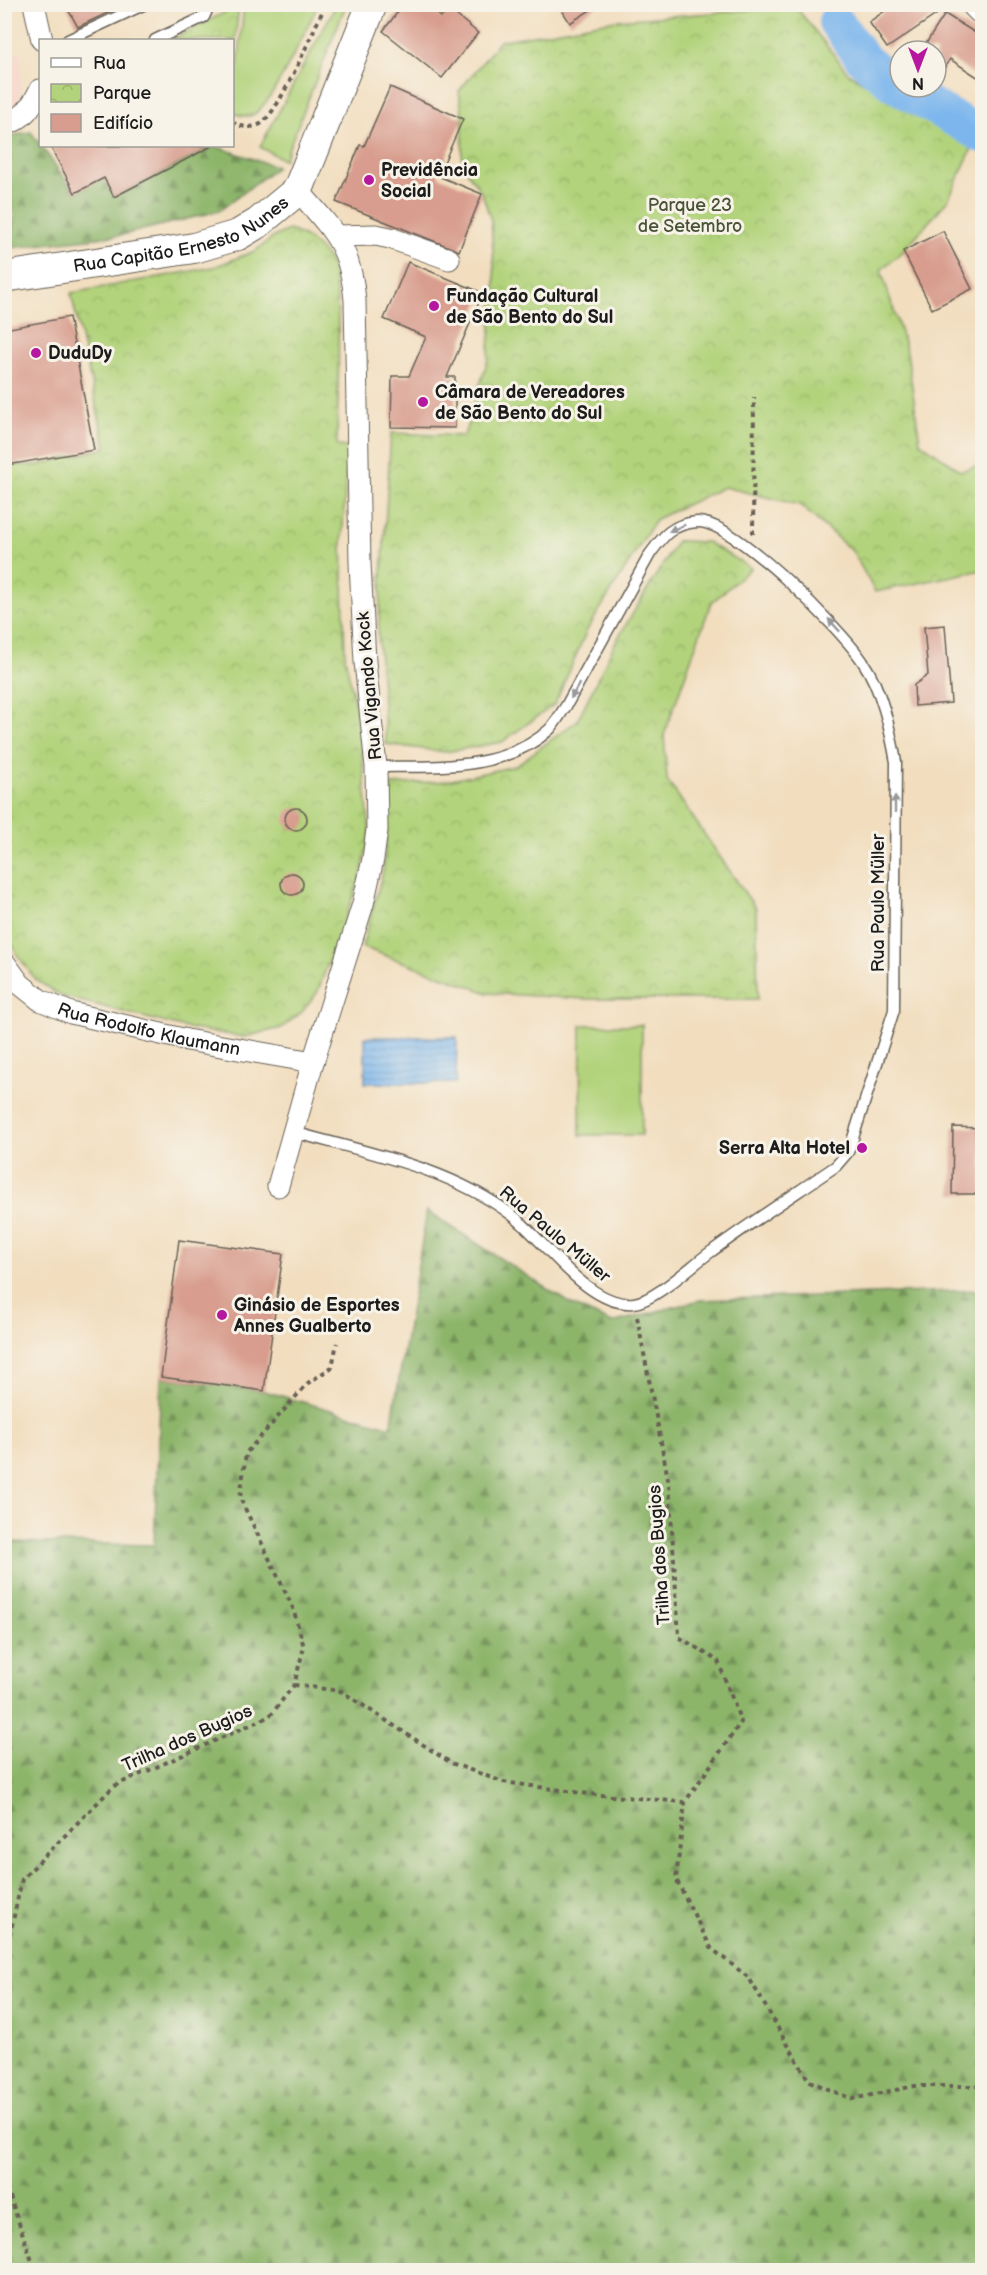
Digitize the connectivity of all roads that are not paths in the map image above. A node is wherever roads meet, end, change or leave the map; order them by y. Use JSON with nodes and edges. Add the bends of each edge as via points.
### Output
{"nodes":[{"id":1,"x":34,"y":4,"type":"edge"},
{"id":2,"x":145,"y":4,"type":"edge"},
{"id":3,"x":210,"y":4,"type":"edge"},
{"id":4,"x":372,"y":4,"type":"edge"},
{"id":5,"x":977,"y":4,"type":"edge"},
{"id":6,"x":982,"y":9,"type":"edge"},
{"id":7,"x":42,"y":39,"type":"edge"},
{"id":8,"x":70,"y":39,"type":"edge"},
{"id":9,"x":158,"y":39,"type":"edge"},
{"id":10,"x":39,"y":92,"type":"edge"},
{"id":11,"x":4,"y":125,"type":"edge"},
{"id":12,"x":298,"y":190,"type":"junction"},
{"id":13,"x":337,"y":236,"type":"junction"},
{"id":14,"x":449,"y":259,"type":"dead end"},
{"id":15,"x":4,"y":277,"type":"edge"},
{"id":16,"x":376,"y":767,"type":"junction"},
{"id":17,"x":4,"y":962,"type":"edge"},
{"id":18,"x":313,"y":1062,"type":"junction"},
{"id":19,"x":292,"y":1132,"type":"junction"},
{"id":20,"x":278,"y":1186,"type":"dead end"}],
"edges":[{"from":1,"to":7,"type":"street"},
{"from":2,"to":8,"type":"lane"},
{"from":3,"to":9,"type":"lane","via":[[204,17]]},
{"from":4,"to":12,"type":"main road","name":"Rua Capitão Ernesto Nunes"},
{"from":5,"to":6,"type":"main road"},
{"from":10,"to":11,"type":"street","via":[[22,117]]},
{"from":12,"to":13,"type":"street","name":"Rua Vigando Kock"},
{"from":12,"to":15,"type":"main road","name":"Rua Capitão Ernesto Nunes","via":[[258,223],[217,243]]},
{"from":13,"to":14,"type":"street","via":[[390,237]]},
{"from":13,"to":16,"type":"street","name":"Rua Vigando Kock","via":[[348,257],[356,300],[360,563]]},
{"from":16,"to":18,"type":"street","name":"Rua Vigando Kock","via":[[378,802],[373,860]]},
{"from":19,"to":16,"type":"lane","name":"Rua Paulo Müller","one_way":true,"via":[[419,1167],[482,1194],[514,1216],[563,1265],[597,1292],[609,1300],[635,1304],[658,1292],[843,1159],[854,1138],[894,1010],[896,762],[878,693],[851,645],[823,613],[753,551],[712,525],[699,522],[664,534],[566,706],[551,728],[534,741],[516,751],[468,764]]},
{"from":17,"to":18,"type":"street","name":"Rua Rodolfo Klaumann","via":[[20,984],[40,1000],[71,1013],[187,1040]]},
{"from":18,"to":19,"type":"street","name":"Rua Vigando Kock"},
{"from":19,"to":20,"type":"street","name":"Rua Vigando Kock"}]}
